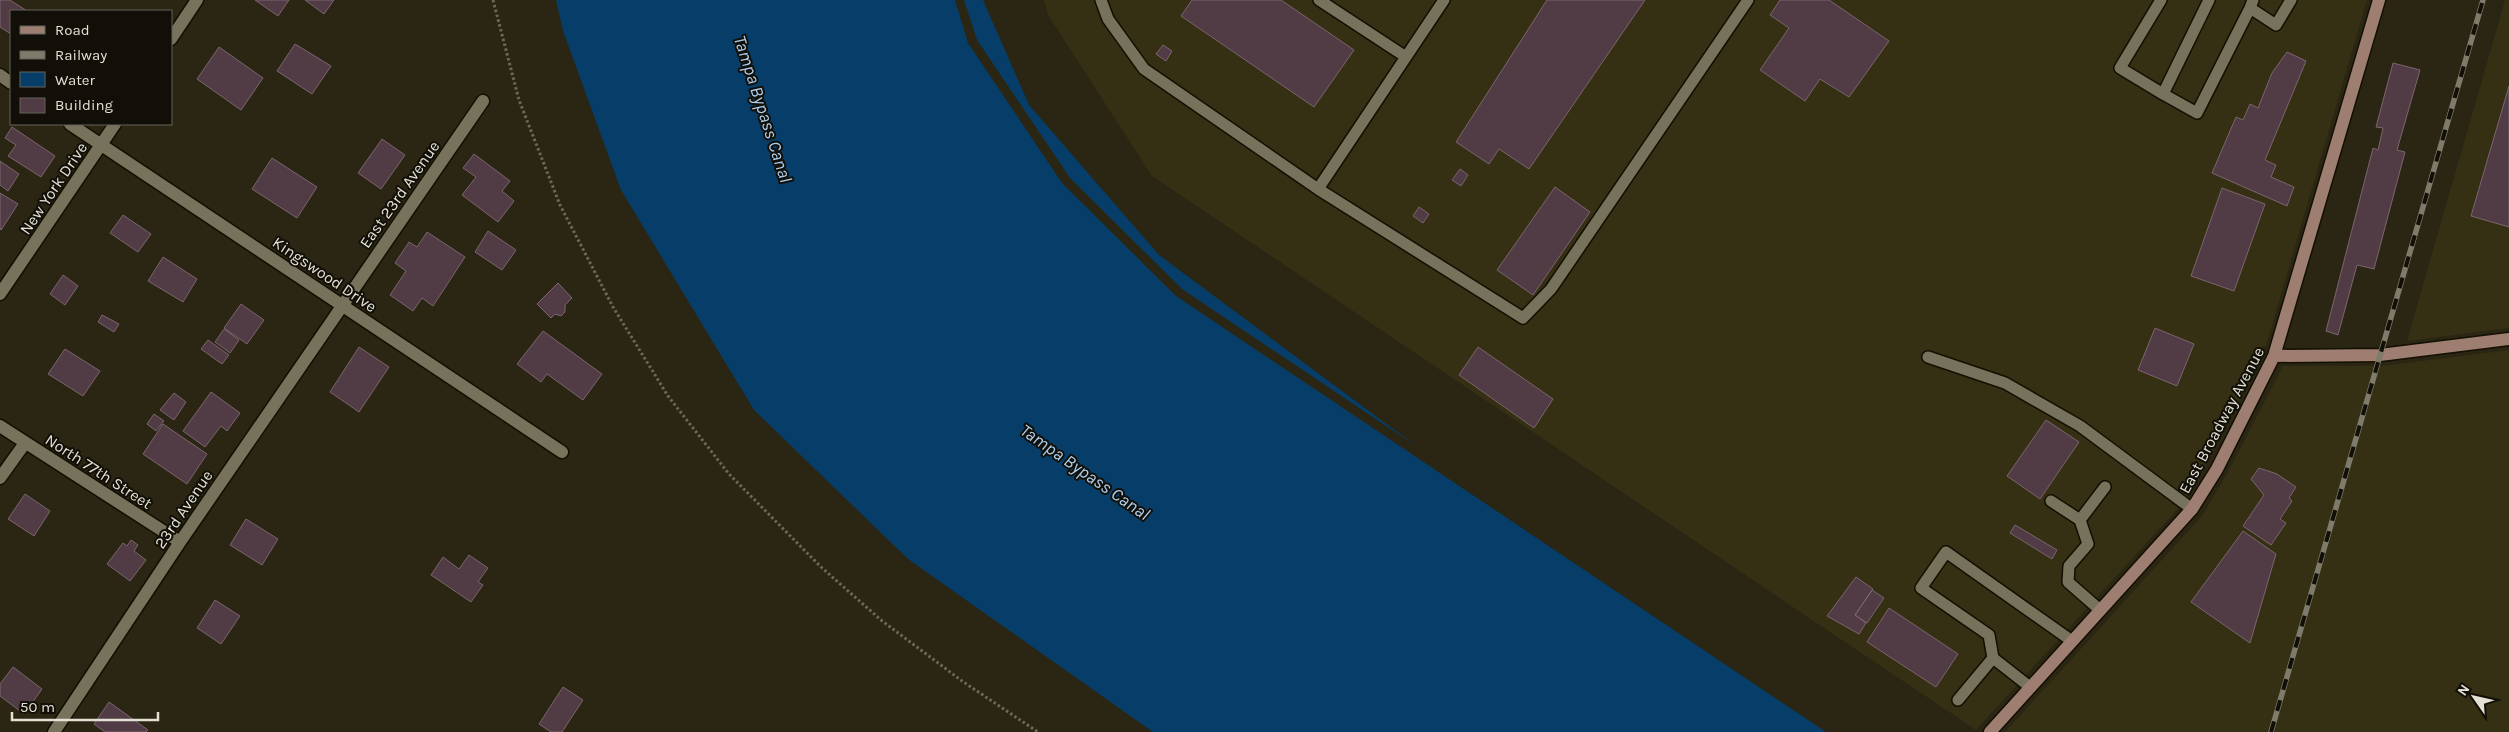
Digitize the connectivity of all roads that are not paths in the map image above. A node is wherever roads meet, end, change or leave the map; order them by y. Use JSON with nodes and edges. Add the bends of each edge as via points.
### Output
{"nodes":[{"id":1,"x":197,"y":0,"type":"edge"},
{"id":2,"x":1101,"y":0,"type":"edge"},
{"id":3,"x":1318,"y":0,"type":"edge"},
{"id":4,"x":1444,"y":0,"type":"edge"},
{"id":5,"x":1748,"y":0,"type":"edge"},
{"id":6,"x":2161,"y":0,"type":"edge"},
{"id":7,"x":2209,"y":0,"type":"edge"},
{"id":8,"x":2291,"y":0,"type":"edge"},
{"id":9,"x":2379,"y":0,"type":"edge"},
{"id":10,"x":2252,"y":4,"type":"edge"},
{"id":11,"x":172,"y":38,"type":"edge"},
{"id":12,"x":1406,"y":57,"type":"junction"},
{"id":13,"x":2163,"y":94,"type":"junction"},
{"id":14,"x":483,"y":101,"type":"dead end"},
{"id":15,"x":71,"y":125,"type":"edge"},
{"id":16,"x":114,"y":125,"type":"edge"},
{"id":17,"x":101,"y":146,"type":"junction"},
{"id":18,"x":1318,"y":189,"type":"junction"},
{"id":19,"x":0,"y":294,"type":"edge"},
{"id":20,"x":342,"y":305,"type":"junction"},
{"id":21,"x":2509,"y":339,"type":"edge"},
{"id":22,"x":2274,"y":356,"type":"junction"},
{"id":23,"x":1928,"y":357,"type":"dead end"},
{"id":24,"x":0,"y":426,"type":"edge"},
{"id":25,"x":25,"y":443,"type":"junction"},
{"id":26,"x":562,"y":452,"type":"dead end"},
{"id":27,"x":0,"y":478,"type":"edge"},
{"id":28,"x":2105,"y":487,"type":"dead end"},
{"id":29,"x":2051,"y":501,"type":"dead end"},
{"id":30,"x":2192,"y":509,"type":"junction"},
{"id":31,"x":2080,"y":520,"type":"junction"},
{"id":32,"x":180,"y":542,"type":"junction"},
{"id":33,"x":2100,"y":610,"type":"junction"},
{"id":34,"x":2072,"y":641,"type":"junction"},
{"id":35,"x":1993,"y":658,"type":"junction"},
{"id":36,"x":2030,"y":687,"type":"junction"},
{"id":37,"x":1958,"y":700,"type":"dead end"},
{"id":38,"x":54,"y":732,"type":"edge"},
{"id":39,"x":1990,"y":732,"type":"edge"}],
"edges":[{"from":1,"to":11,"type":"street"},
{"from":2,"to":18,"type":"lane","via":[[1108,19],[1144,68]]},
{"from":3,"to":12,"type":"lane"},
{"from":4,"to":12,"type":"lane"},
{"from":5,"to":18,"type":"lane","via":[[1551,289],[1523,318]]},
{"from":6,"to":13,"type":"lane","via":[[2120,68]]},
{"from":7,"to":13,"type":"lane"},
{"from":8,"to":10,"type":"lane","via":[[2276,25]]},
{"from":9,"to":22,"type":"main road","name":"East Broadway Avenue"},
{"from":10,"to":13,"type":"lane","via":[[2197,113]]},
{"from":12,"to":18,"type":"lane"},
{"from":14,"to":20,"type":"street","name":"East 23rd Avenue"},
{"from":15,"to":17,"type":"street","name":"Kingswood Drive"},
{"from":16,"to":17,"type":"street","name":"New York Drive"},
{"from":17,"to":19,"type":"street","name":"New York Drive"},
{"from":17,"to":20,"type":"street","name":"Kingswood Drive"},
{"from":20,"to":26,"type":"street","name":"Kingswood Drive"},
{"from":20,"to":32,"type":"street","name":"23rd Avenue"},
{"from":21,"to":22,"type":"main road","via":[[2380,355]]},
{"from":22,"to":30,"type":"main road","name":"East Broadway Avenue","via":[[2217,469]]},
{"from":23,"to":30,"type":"lane","via":[[2005,383],[2080,426]]},
{"from":24,"to":25,"type":"street","name":"North 77th Street"},
{"from":25,"to":27,"type":"street"},
{"from":25,"to":32,"type":"street","name":"North 77th Street"},
{"from":28,"to":31,"type":"lane"},
{"from":29,"to":31,"type":"lane"},
{"from":30,"to":33,"type":"main road","name":"East Broadway Avenue"},
{"from":31,"to":33,"type":"lane","via":[[2088,544],[2069,566],[2068,582]]},
{"from":32,"to":38,"type":"street","name":"23rd Avenue"},
{"from":33,"to":34,"type":"main road","name":"East Broadway Avenue"},
{"from":34,"to":35,"type":"lane","via":[[1946,552],[1921,588],[1989,635]]},
{"from":34,"to":36,"type":"main road","name":"East Broadway Avenue"},
{"from":35,"to":36,"type":"lane"},
{"from":35,"to":37,"type":"lane"},
{"from":36,"to":39,"type":"main road","name":"East Broadway Avenue"}]}
